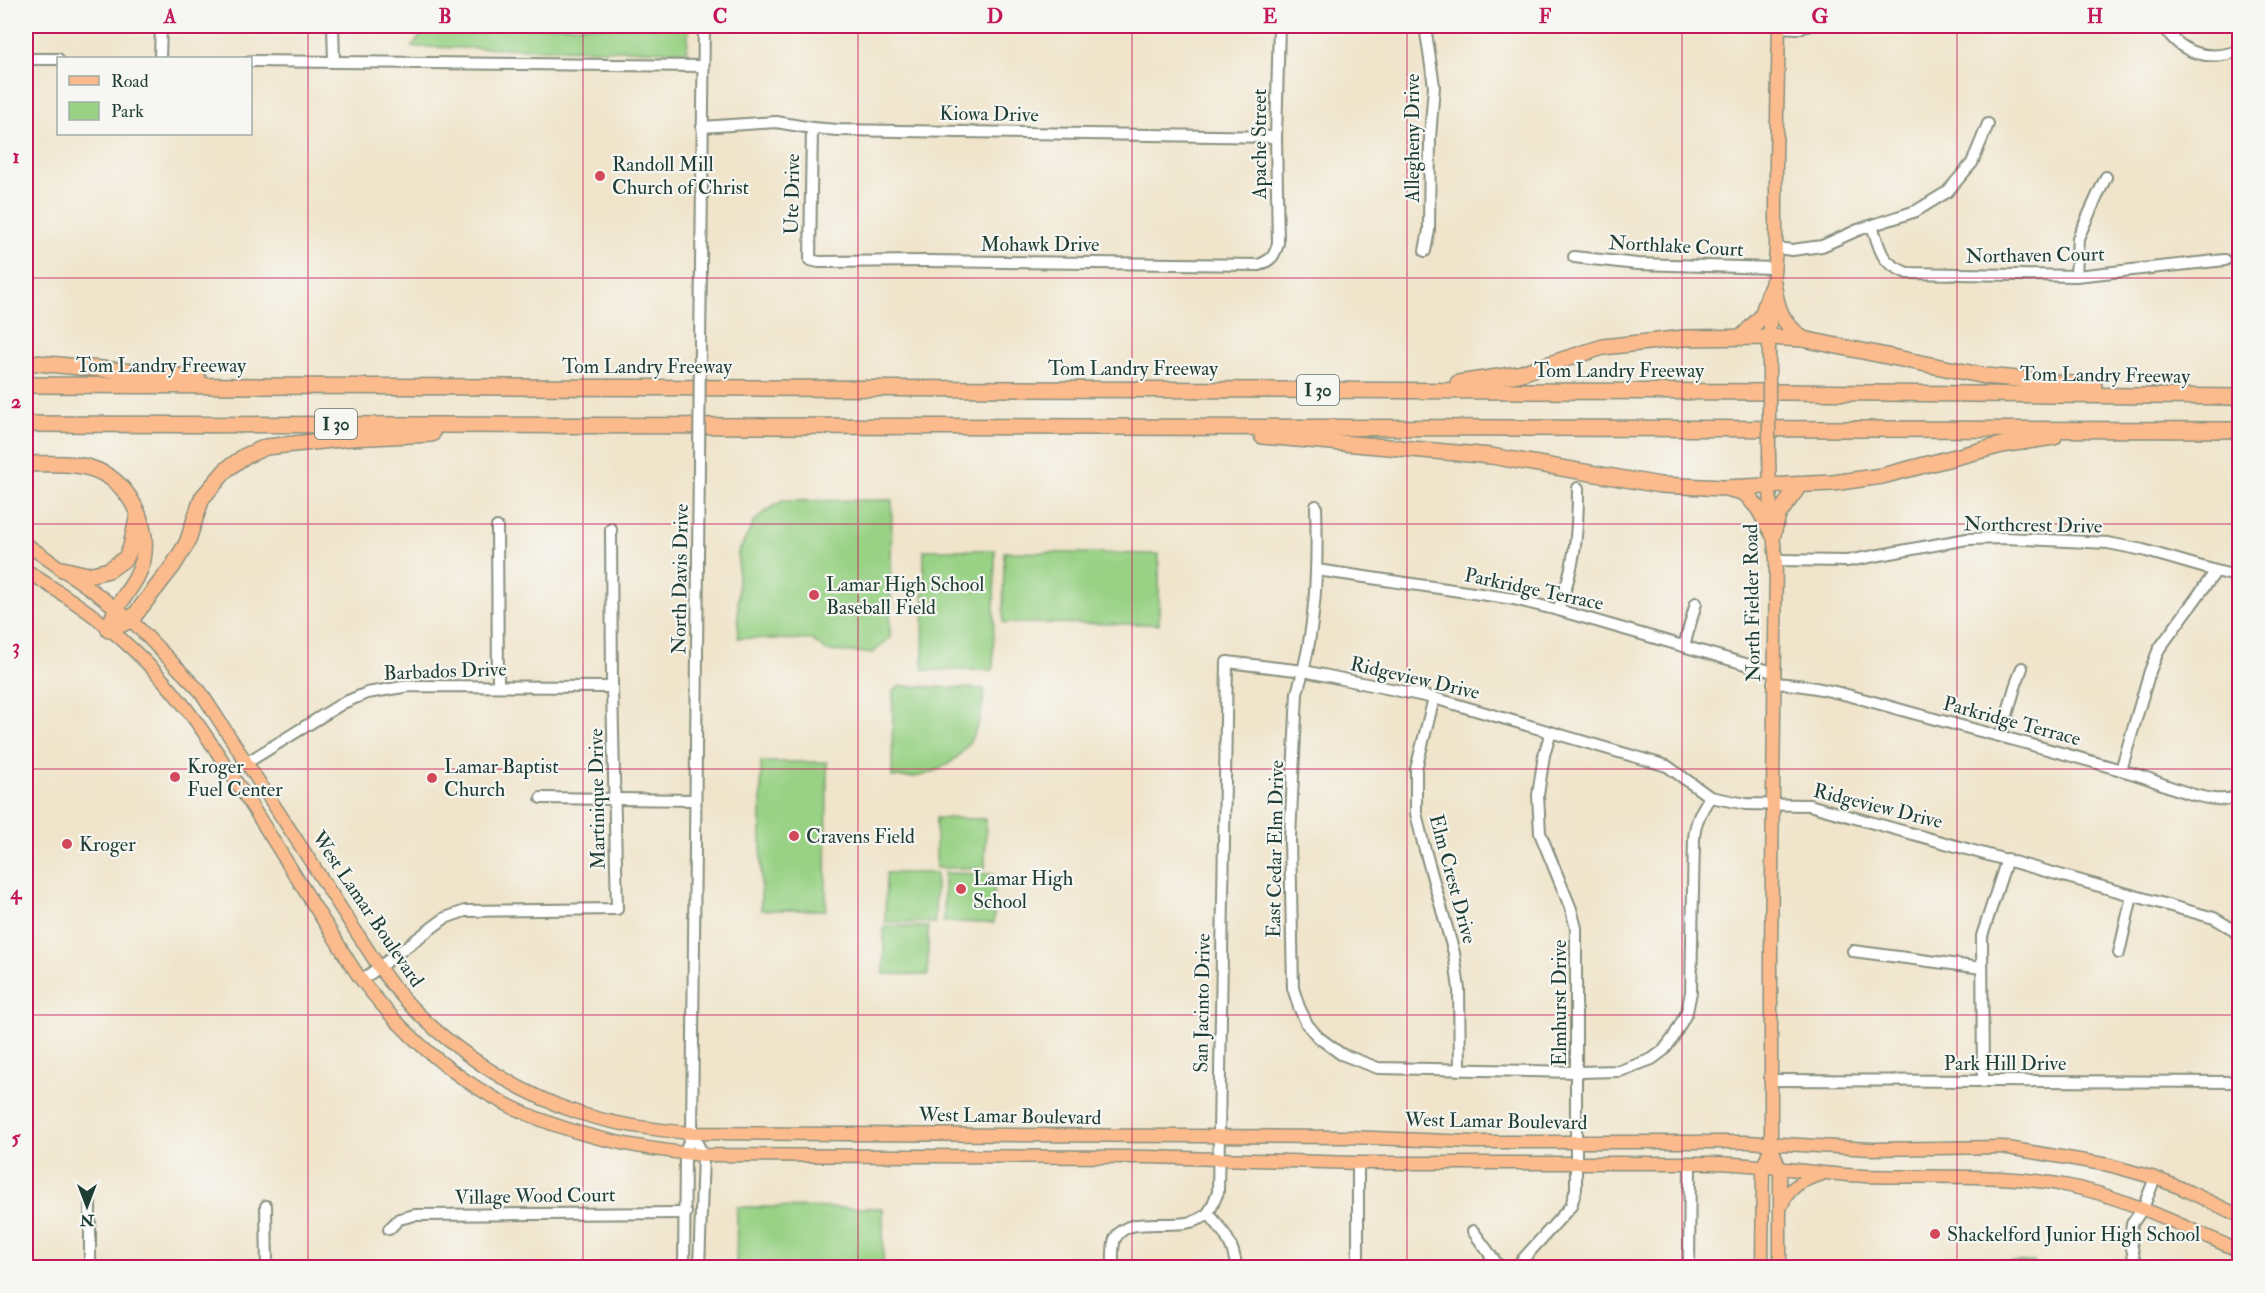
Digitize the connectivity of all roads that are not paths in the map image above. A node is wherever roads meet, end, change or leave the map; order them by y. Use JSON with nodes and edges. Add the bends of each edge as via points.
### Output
{"nodes":[{"id":1,"x":160,"y":26,"type":"edge"},
{"id":2,"x":333,"y":26,"type":"edge"},
{"id":3,"x":704,"y":26,"type":"edge"},
{"id":4,"x":1279,"y":26,"type":"edge"},
{"id":5,"x":1425,"y":26,"type":"edge"},
{"id":6,"x":1779,"y":26,"type":"edge"},
{"id":7,"x":1808,"y":26,"type":"edge"},
{"id":8,"x":2164,"y":26,"type":"edge"},
{"id":9,"x":2240,"y":50,"type":"edge"},
{"id":10,"x":160,"y":57,"type":"edge"},
{"id":11,"x":26,"y":59,"type":"edge"},
{"id":12,"x":57,"y":59,"type":"edge"},
{"id":13,"x":252,"y":61,"type":"edge"},
{"id":14,"x":334,"y":62,"type":"junction"},
{"id":15,"x":702,"y":66,"type":"junction"},
{"id":16,"x":1988,"y":124,"type":"dead end"},
{"id":17,"x":702,"y":127,"type":"junction"},
{"id":18,"x":812,"y":128,"type":"junction"},
{"id":19,"x":1276,"y":137,"type":"junction"},
{"id":20,"x":2106,"y":177,"type":"dead end"},
{"id":21,"x":1872,"y":226,"type":"junction"},
{"id":22,"x":1776,"y":248,"type":"junction"},
{"id":23,"x":1425,"y":251,"type":"dead end"},
{"id":24,"x":1574,"y":257,"type":"dead end"},
{"id":25,"x":810,"y":260,"type":"joint"},
{"id":26,"x":2225,"y":260,"type":"dead end"},
{"id":27,"x":1270,"y":261,"type":"joint"},
{"id":28,"x":1774,"y":275,"type":"junction"},
{"id":29,"x":2076,"y":276,"type":"junction"},
{"id":30,"x":1742,"y":337,"type":"junction"},
{"id":31,"x":1769,"y":337,"type":"junction"},
{"id":32,"x":1803,"y":339,"type":"junction"},
{"id":33,"x":26,"y":362,"type":"edge"},
{"id":34,"x":26,"y":385,"type":"edge"},
{"id":35,"x":293,"y":386,"type":"junction"},
{"id":36,"x":1305,"y":390,"type":"junction"},
{"id":37,"x":2180,"y":397,"type":"junction"},
{"id":38,"x":2240,"y":398,"type":"edge"},
{"id":39,"x":26,"y":424,"type":"edge"},
{"id":40,"x":1136,"y":426,"type":"junction"},
{"id":41,"x":647,"y":427,"type":"junction"},
{"id":42,"x":2240,"y":430,"type":"edge"},
{"id":43,"x":26,"y":464,"type":"edge"},
{"id":44,"x":1799,"y":486,"type":"junction"},
{"id":45,"x":1769,"y":487,"type":"junction"},
{"id":46,"x":1578,"y":488,"type":"dead end"},
{"id":47,"x":1724,"y":488,"type":"junction"},
{"id":48,"x":1316,"y":506,"type":"dead end"},
{"id":49,"x":139,"y":513,"type":"junction"},
{"id":50,"x":497,"y":527,"type":"dead end"},
{"id":51,"x":611,"y":528,"type":"dead end"},
{"id":52,"x":1773,"y":534,"type":"junction"},
{"id":53,"x":26,"y":544,"type":"edge"},
{"id":54,"x":1776,"y":560,"type":"junction"},
{"id":55,"x":62,"y":568,"type":"junction"},
{"id":56,"x":26,"y":570,"type":"edge"},
{"id":57,"x":1317,"y":570,"type":"junction"},
{"id":58,"x":2216,"y":571,"type":"junction"},
{"id":59,"x":2240,"y":571,"type":"edge"},
{"id":60,"x":1696,"y":603,"type":"dead end"},
{"id":61,"x":116,"y":609,"type":"junction"},
{"id":62,"x":1558,"y":610,"type":"junction"},
{"id":63,"x":131,"y":620,"type":"junction"},
{"id":64,"x":109,"y":630,"type":"junction"},
{"id":65,"x":1684,"y":646,"type":"junction"},
{"id":66,"x":1227,"y":662,"type":"joint"},
{"id":67,"x":2022,"y":668,"type":"dead end"},
{"id":68,"x":1304,"y":671,"type":"junction"},
{"id":69,"x":1773,"y":677,"type":"junction"},
{"id":70,"x":498,"y":686,"type":"junction"},
{"id":71,"x":612,"y":687,"type":"junction"},
{"id":72,"x":1434,"y":698,"type":"junction"},
{"id":73,"x":1551,"y":732,"type":"junction"},
{"id":74,"x":2001,"y":736,"type":"junction"},
{"id":75,"x":248,"y":762,"type":"junction"},
{"id":76,"x":2121,"y":770,"type":"junction"},
{"id":77,"x":231,"y":773,"type":"junction"},
{"id":78,"x":2240,"y":795,"type":"edge"},
{"id":79,"x":1710,"y":797,"type":"junction"},
{"id":80,"x":541,"y":798,"type":"dead end"},
{"id":81,"x":615,"y":799,"type":"junction"},
{"id":82,"x":695,"y":800,"type":"junction"},
{"id":83,"x":1774,"y":804,"type":"junction"},
{"id":84,"x":2007,"y":859,"type":"junction"},
{"id":85,"x":2132,"y":896,"type":"junction"},
{"id":86,"x":2240,"y":937,"type":"edge"},
{"id":87,"x":1854,"y":951,"type":"dead end"},
{"id":88,"x":2119,"y":953,"type":"dead end"},
{"id":89,"x":380,"y":967,"type":"junction"},
{"id":90,"x":1982,"y":968,"type":"junction"},
{"id":91,"x":362,"y":980,"type":"junction"},
{"id":92,"x":1460,"y":1070,"type":"junction"},
{"id":93,"x":1578,"y":1072,"type":"junction"},
{"id":94,"x":1770,"y":1080,"type":"junction"},
{"id":95,"x":1983,"y":1082,"type":"junction"},
{"id":96,"x":2240,"y":1082,"type":"edge"},
{"id":97,"x":692,"y":1133,"type":"junction"},
{"id":98,"x":1147,"y":1137,"type":"junction"},
{"id":99,"x":1218,"y":1138,"type":"junction"},
{"id":100,"x":1576,"y":1142,"type":"junction"},
{"id":101,"x":1771,"y":1145,"type":"junction"},
{"id":102,"x":685,"y":1153,"type":"junction"},
{"id":103,"x":703,"y":1155,"type":"junction"},
{"id":104,"x":1148,"y":1157,"type":"junction"},
{"id":105,"x":1217,"y":1160,"type":"junction"},
{"id":106,"x":1358,"y":1163,"type":"junction"},
{"id":107,"x":1690,"y":1163,"type":"junction"},
{"id":108,"x":1576,"y":1164,"type":"junction"},
{"id":109,"x":1763,"y":1167,"type":"junction"},
{"id":110,"x":1780,"y":1169,"type":"junction"},
{"id":111,"x":1829,"y":1174,"type":"junction"},
{"id":112,"x":2155,"y":1178,"type":"junction"},
{"id":113,"x":90,"y":1204,"type":"dead end"},
{"id":114,"x":266,"y":1206,"type":"dead end"},
{"id":115,"x":2143,"y":1208,"type":"junction"},
{"id":116,"x":1780,"y":1209,"type":"junction"},
{"id":117,"x":686,"y":1213,"type":"junction"},
{"id":118,"x":1208,"y":1213,"type":"junction"},
{"id":119,"x":2240,"y":1216,"type":"edge"},
{"id":120,"x":388,"y":1229,"type":"dead end"},
{"id":121,"x":1473,"y":1231,"type":"dead end"},
{"id":122,"x":2240,"y":1251,"type":"edge"},
{"id":123,"x":1520,"y":1266,"type":"edge"},
{"id":124,"x":90,"y":1268,"type":"edge"},
{"id":125,"x":267,"y":1268,"type":"edge"},
{"id":126,"x":684,"y":1268,"type":"edge"},
{"id":127,"x":699,"y":1268,"type":"edge"},
{"id":128,"x":1113,"y":1268,"type":"edge"},
{"id":129,"x":1236,"y":1268,"type":"edge"},
{"id":130,"x":1358,"y":1268,"type":"edge"},
{"id":131,"x":1500,"y":1268,"type":"edge"},
{"id":132,"x":1689,"y":1268,"type":"edge"},
{"id":133,"x":1762,"y":1268,"type":"edge"},
{"id":134,"x":1780,"y":1268,"type":"edge"},
{"id":135,"x":2136,"y":1268,"type":"edge"}],
"edges":[{"from":1,"to":10,"type":"street"},
{"from":2,"to":14,"type":"street"},
{"from":3,"to":15,"type":"street","name":"North Davis Drive"},
{"from":4,"to":19,"type":"street","name":"Apache Street"},
{"from":5,"to":23,"type":"street","name":"Allegheny Drive","via":[[1434,86]]},
{"from":6,"to":7,"type":"street"},
{"from":6,"to":22,"type":"main road","name":"North Fielder Road"},
{"from":8,"to":9,"type":"street","via":[[2170,36],[2190,51],[2209,56]]},
{"from":11,"to":12,"type":"street"},
{"from":13,"to":14,"type":"street"},
{"from":14,"to":15,"type":"street"},
{"from":15,"to":17,"type":"street","name":"North Davis Drive"},
{"from":16,"to":21,"type":"street","via":[[1972,163],[1947,192],[1916,210]]},
{"from":17,"to":18,"type":"street","name":"Kiowa Drive","via":[[776,122]]},
{"from":17,"to":82,"type":"street","name":"North Davis Drive","bridge":true},
{"from":18,"to":19,"type":"street","name":"Kiowa Drive"},
{"from":18,"to":25,"type":"street","name":"Ute Drive"},
{"from":19,"to":27,"type":"street","name":"Apache Street","via":[[1278,243]]},
{"from":20,"to":29,"type":"street","via":[[2078,238]]},
{"from":21,"to":22,"type":"street","via":[[1822,246]]},
{"from":21,"to":29,"type":"street","name":"Northaven Court","via":[[1884,260],[1907,273]]},
{"from":22,"to":28,"type":"main road","name":"North Fielder Road"},
{"from":24,"to":28,"type":"street","name":"Northlake Court"},
{"from":25,"to":27,"type":"street","name":"Mohawk Drive","via":[[1259,265]]},
{"from":26,"to":29,"type":"street","name":"Northaven Court"},
{"from":28,"to":30,"type":"highway","via":[[1762,316]]},
{"from":28,"to":31,"type":"main road","name":"North Fielder Road"},
{"from":28,"to":32,"type":"highway","via":[[1776,303],[1783,319]]},
{"from":30,"to":31,"type":"highway"},
{"from":30,"to":36,"type":"highway","via":[[1684,338],[1603,347],[1518,374],[1458,383]]},
{"from":31,"to":32,"type":"highway"},
{"from":31,"to":45,"type":"main road","name":"North Fielder Road","bridge":true},
{"from":32,"to":37,"type":"highway","via":[[1985,376]]},
{"from":33,"to":35,"type":"highway"},
{"from":34,"to":35,"type":"highway","name":"Tom Landry Freeway","number":"I 30"},
{"from":35,"to":36,"type":"highway","name":"Tom Landry Freeway","number":"I 30"},
{"from":36,"to":37,"type":"highway","name":"Tom Landry Freeway","number":"I 30"},
{"from":37,"to":38,"type":"highway","name":"Tom Landry Freeway","number":"I 30"},
{"from":39,"to":41,"type":"highway","number":"I 30"},
{"from":40,"to":41,"type":"highway","number":"I 30"},
{"from":40,"to":42,"type":"highway","number":"I 30"},
{"from":40,"to":47,"type":"highway","via":[[1491,456],[1660,485]]},
{"from":41,"to":63,"type":"highway","via":[[351,438],[266,447],[227,469],[202,498],[187,543]]},
{"from":42,"to":44,"type":"highway","via":[[2044,438],[1882,476]]},
{"from":43,"to":49,"type":"highway","via":[[91,468],[112,479]]},
{"from":44,"to":45,"type":"highway"},
{"from":44,"to":52,"type":"highway","via":[[1778,515]]},
{"from":45,"to":47,"type":"highway"},
{"from":45,"to":52,"type":"main road","name":"North Fielder Road"},
{"from":46,"to":62,"type":"street","via":[[1576,553]]},
{"from":47,"to":52,"type":"highway","via":[[1745,493]]},
{"from":48,"to":57,"type":"street","name":"East Cedar Elm Drive"},
{"from":49,"to":55,"type":"highway","via":[[126,558],[109,570],[88,575]]},
{"from":49,"to":61,"type":"highway","via":[[143,561]]},
{"from":50,"to":70,"type":"street"},
{"from":51,"to":71,"type":"street","name":"Martinique Drive"},
{"from":52,"to":54,"type":"main road","name":"North Fielder Road"},
{"from":53,"to":55,"type":"main road","name":"West Lamar Boulevard"},
{"from":54,"to":58,"type":"street","name":"Northcrest Drive","via":[[1847,561],[1967,539],[2006,538],[2108,543]]},
{"from":54,"to":69,"type":"main road","name":"North Fielder Road"},
{"from":55,"to":61,"type":"main road","name":"West Lamar Boulevard"},
{"from":56,"to":64,"type":"main road","name":"West Lamar Boulevard"},
{"from":57,"to":62,"type":"street","name":"Parkridge Terrace","via":[[1514,599]]},
{"from":57,"to":68,"type":"street","name":"East Cedar Elm Drive"},
{"from":58,"to":59,"type":"street","name":"Northcrest Drive"},
{"from":58,"to":76,"type":"street","via":[[2159,649]]},
{"from":60,"to":65,"type":"street"},
{"from":61,"to":63,"type":"main road","name":"West Lamar Boulevard"},
{"from":61,"to":64,"type":"highway"},
{"from":62,"to":65,"type":"street","name":"Parkridge Terrace"},
{"from":63,"to":64,"type":"highway"},
{"from":63,"to":75,"type":"main road","name":"West Lamar Boulevard","via":[[200,691]]},
{"from":64,"to":77,"type":"main road","name":"West Lamar Boulevard","via":[[173,691]]},
{"from":65,"to":69,"type":"street","name":"Parkridge Terrace"},
{"from":66,"to":68,"type":"street","name":"Ridgeview Drive"},
{"from":66,"to":99,"type":"street","name":"San Jacinto Drive"},
{"from":67,"to":74,"type":"street"},
{"from":68,"to":72,"type":"street","name":"Ridgeview Drive"},
{"from":68,"to":92,"type":"street","name":"East Cedar Elm Drive","via":[[1298,693],[1290,838],[1292,973],[1299,1006],[1318,1037],[1357,1062],[1378,1068]]},
{"from":69,"to":74,"type":"street","name":"Parkridge Terrace"},
{"from":69,"to":83,"type":"main road","name":"North Fielder Road"},
{"from":70,"to":71,"type":"street","name":"Barbados Drive"},
{"from":70,"to":75,"type":"street","name":"Barbados Drive","via":[[409,686],[367,693],[343,703]]},
{"from":71,"to":81,"type":"street","name":"Martinique Drive"},
{"from":72,"to":73,"type":"street","name":"Ridgeview Drive"},
{"from":72,"to":92,"type":"street","name":"Elm Crest Drive","via":[[1416,769],[1416,813],[1454,953],[1460,989]]},
{"from":73,"to":79,"type":"street","name":"Ridgeview Drive","via":[[1667,765]]},
{"from":73,"to":93,"type":"street","name":"Elmhurst Drive","via":[[1538,795],[1540,833],[1576,928]]},
{"from":74,"to":76,"type":"street","name":"Parkridge Terrace"},
{"from":75,"to":77,"type":"street","name":"Barbados Drive"},
{"from":75,"to":89,"type":"main road","name":"West Lamar Boulevard"},
{"from":76,"to":78,"type":"street","name":"Parkridge Terrace","via":[[2204,797],[2219,800]]},
{"from":77,"to":91,"type":"main road","name":"West Lamar Boulevard"},
{"from":79,"to":83,"type":"street","name":"Ridgeview Drive","via":[[1746,804]]},
{"from":79,"to":93,"type":"street","name":"East Cedar Elm Drive","via":[[1695,826],[1693,967],[1687,1012],[1664,1050],[1652,1059],[1620,1071]]},
{"from":80,"to":81,"type":"street"},
{"from":81,"to":82,"type":"street"},
{"from":81,"to":89,"type":"street","name":"Martinique Drive","via":[[617,909],[465,911],[445,918]]},
{"from":82,"to":97,"type":"street","name":"North Davis Drive"},
{"from":83,"to":84,"type":"street","name":"Ridgeview Drive","via":[[1809,804]]},
{"from":83,"to":94,"type":"main road","name":"North Fielder Road"},
{"from":84,"to":85,"type":"street","name":"Ridgeview Drive"},
{"from":84,"to":90,"type":"street","via":[[1982,936]]},
{"from":85,"to":86,"type":"street","name":"Ridgeview Drive","via":[[2214,918]]},
{"from":85,"to":88,"type":"street"},
{"from":87,"to":90,"type":"street"},
{"from":89,"to":91,"type":"street"},
{"from":89,"to":97,"type":"main road","name":"West Lamar Boulevard","via":[[405,1000],[454,1046],[499,1075],[578,1113],[645,1128]]},
{"from":90,"to":95,"type":"street"},
{"from":91,"to":102,"type":"main road","name":"West Lamar Boulevard","via":[[427,1051],[503,1104],[577,1133],[641,1148]]},
{"from":92,"to":93,"type":"street","name":"East Cedar Elm Drive"},
{"from":93,"to":100,"type":"street","name":"Elmhurst Drive"},
{"from":94,"to":95,"type":"street","name":"Park Hill Drive"},
{"from":94,"to":101,"type":"main road","name":"North Fielder Road"},
{"from":95,"to":96,"type":"street","name":"Park Hill Drive"},
{"from":97,"to":98,"type":"main road","name":"West Lamar Boulevard"},
{"from":97,"to":102,"type":"street","name":"North Davis Drive"},
{"from":97,"to":103,"type":"street","name":"North Davis Drive"},
{"from":98,"to":99,"type":"main road","name":"West Lamar Boulevard"},
{"from":98,"to":104,"type":"main road"},
{"from":99,"to":100,"type":"main road","name":"West Lamar Boulevard"},
{"from":99,"to":105,"type":"street","name":"San Jacinto Drive"},
{"from":100,"to":101,"type":"main road","name":"West Lamar Boulevard"},
{"from":100,"to":108,"type":"street","name":"Elmhurst Drive"},
{"from":101,"to":109,"type":"main road","name":"North Fielder Road"},
{"from":101,"to":110,"type":"main road","name":"North Fielder Road"},
{"from":101,"to":112,"type":"main road","name":"West Lamar Boulevard","via":[[1871,1149],[2002,1147],[2109,1165]]},
{"from":102,"to":103,"type":"main road","name":"West Lamar Boulevard"},
{"from":102,"to":117,"type":"street","name":"North Davis Drive"},
{"from":103,"to":104,"type":"main road","name":"West Lamar Boulevard"},
{"from":103,"to":127,"type":"street","name":"North Davis Drive"},
{"from":104,"to":105,"type":"main road","name":"West Lamar Boulevard"},
{"from":105,"to":106,"type":"main road","name":"West Lamar Boulevard"},
{"from":105,"to":118,"type":"street","name":"San Jacinto Drive","via":[[1218,1192]]},
{"from":106,"to":108,"type":"main road","name":"West Lamar Boulevard"},
{"from":106,"to":130,"type":"street"},
{"from":107,"to":108,"type":"main road","name":"West Lamar Boulevard"},
{"from":107,"to":109,"type":"main road","name":"West Lamar Boulevard"},
{"from":107,"to":132,"type":"street"},
{"from":108,"to":123,"type":"street","name":"Elmhurst Drive","via":[[1576,1189],[1570,1206]]},
{"from":109,"to":110,"type":"main road","name":"West Lamar Boulevard"},
{"from":109,"to":133,"type":"main road","name":"North Fielder Road"},
{"from":110,"to":111,"type":"main road","name":"West Lamar Boulevard"},
{"from":110,"to":116,"type":"main road","name":"North Fielder Road"},
{"from":111,"to":115,"type":"main road","name":"West Lamar Boulevard","via":[[2004,1179],[2070,1186]]},
{"from":111,"to":116,"type":"main road","via":[[1800,1182],[1785,1197]]},
{"from":112,"to":115,"type":"street"},
{"from":112,"to":119,"type":"main road","name":"West Lamar Boulevard"},
{"from":113,"to":124,"type":"street"},
{"from":114,"to":125,"type":"street"},
{"from":115,"to":122,"type":"main road","name":"West Lamar Boulevard"},
{"from":115,"to":135,"type":"street","via":[[2135,1218],[2130,1238]]},
{"from":116,"to":134,"type":"main road","name":"North Fielder Road"},
{"from":117,"to":120,"type":"street","name":"Village Wood Court","via":[[415,1215],[399,1219]]},
{"from":117,"to":126,"type":"street","name":"North Davis Drive"},
{"from":118,"to":128,"type":"street","via":[[1191,1222],[1126,1227],[1115,1238]]},
{"from":118,"to":129,"type":"street","via":[[1225,1232]]},
{"from":121,"to":131,"type":"street"}]}
